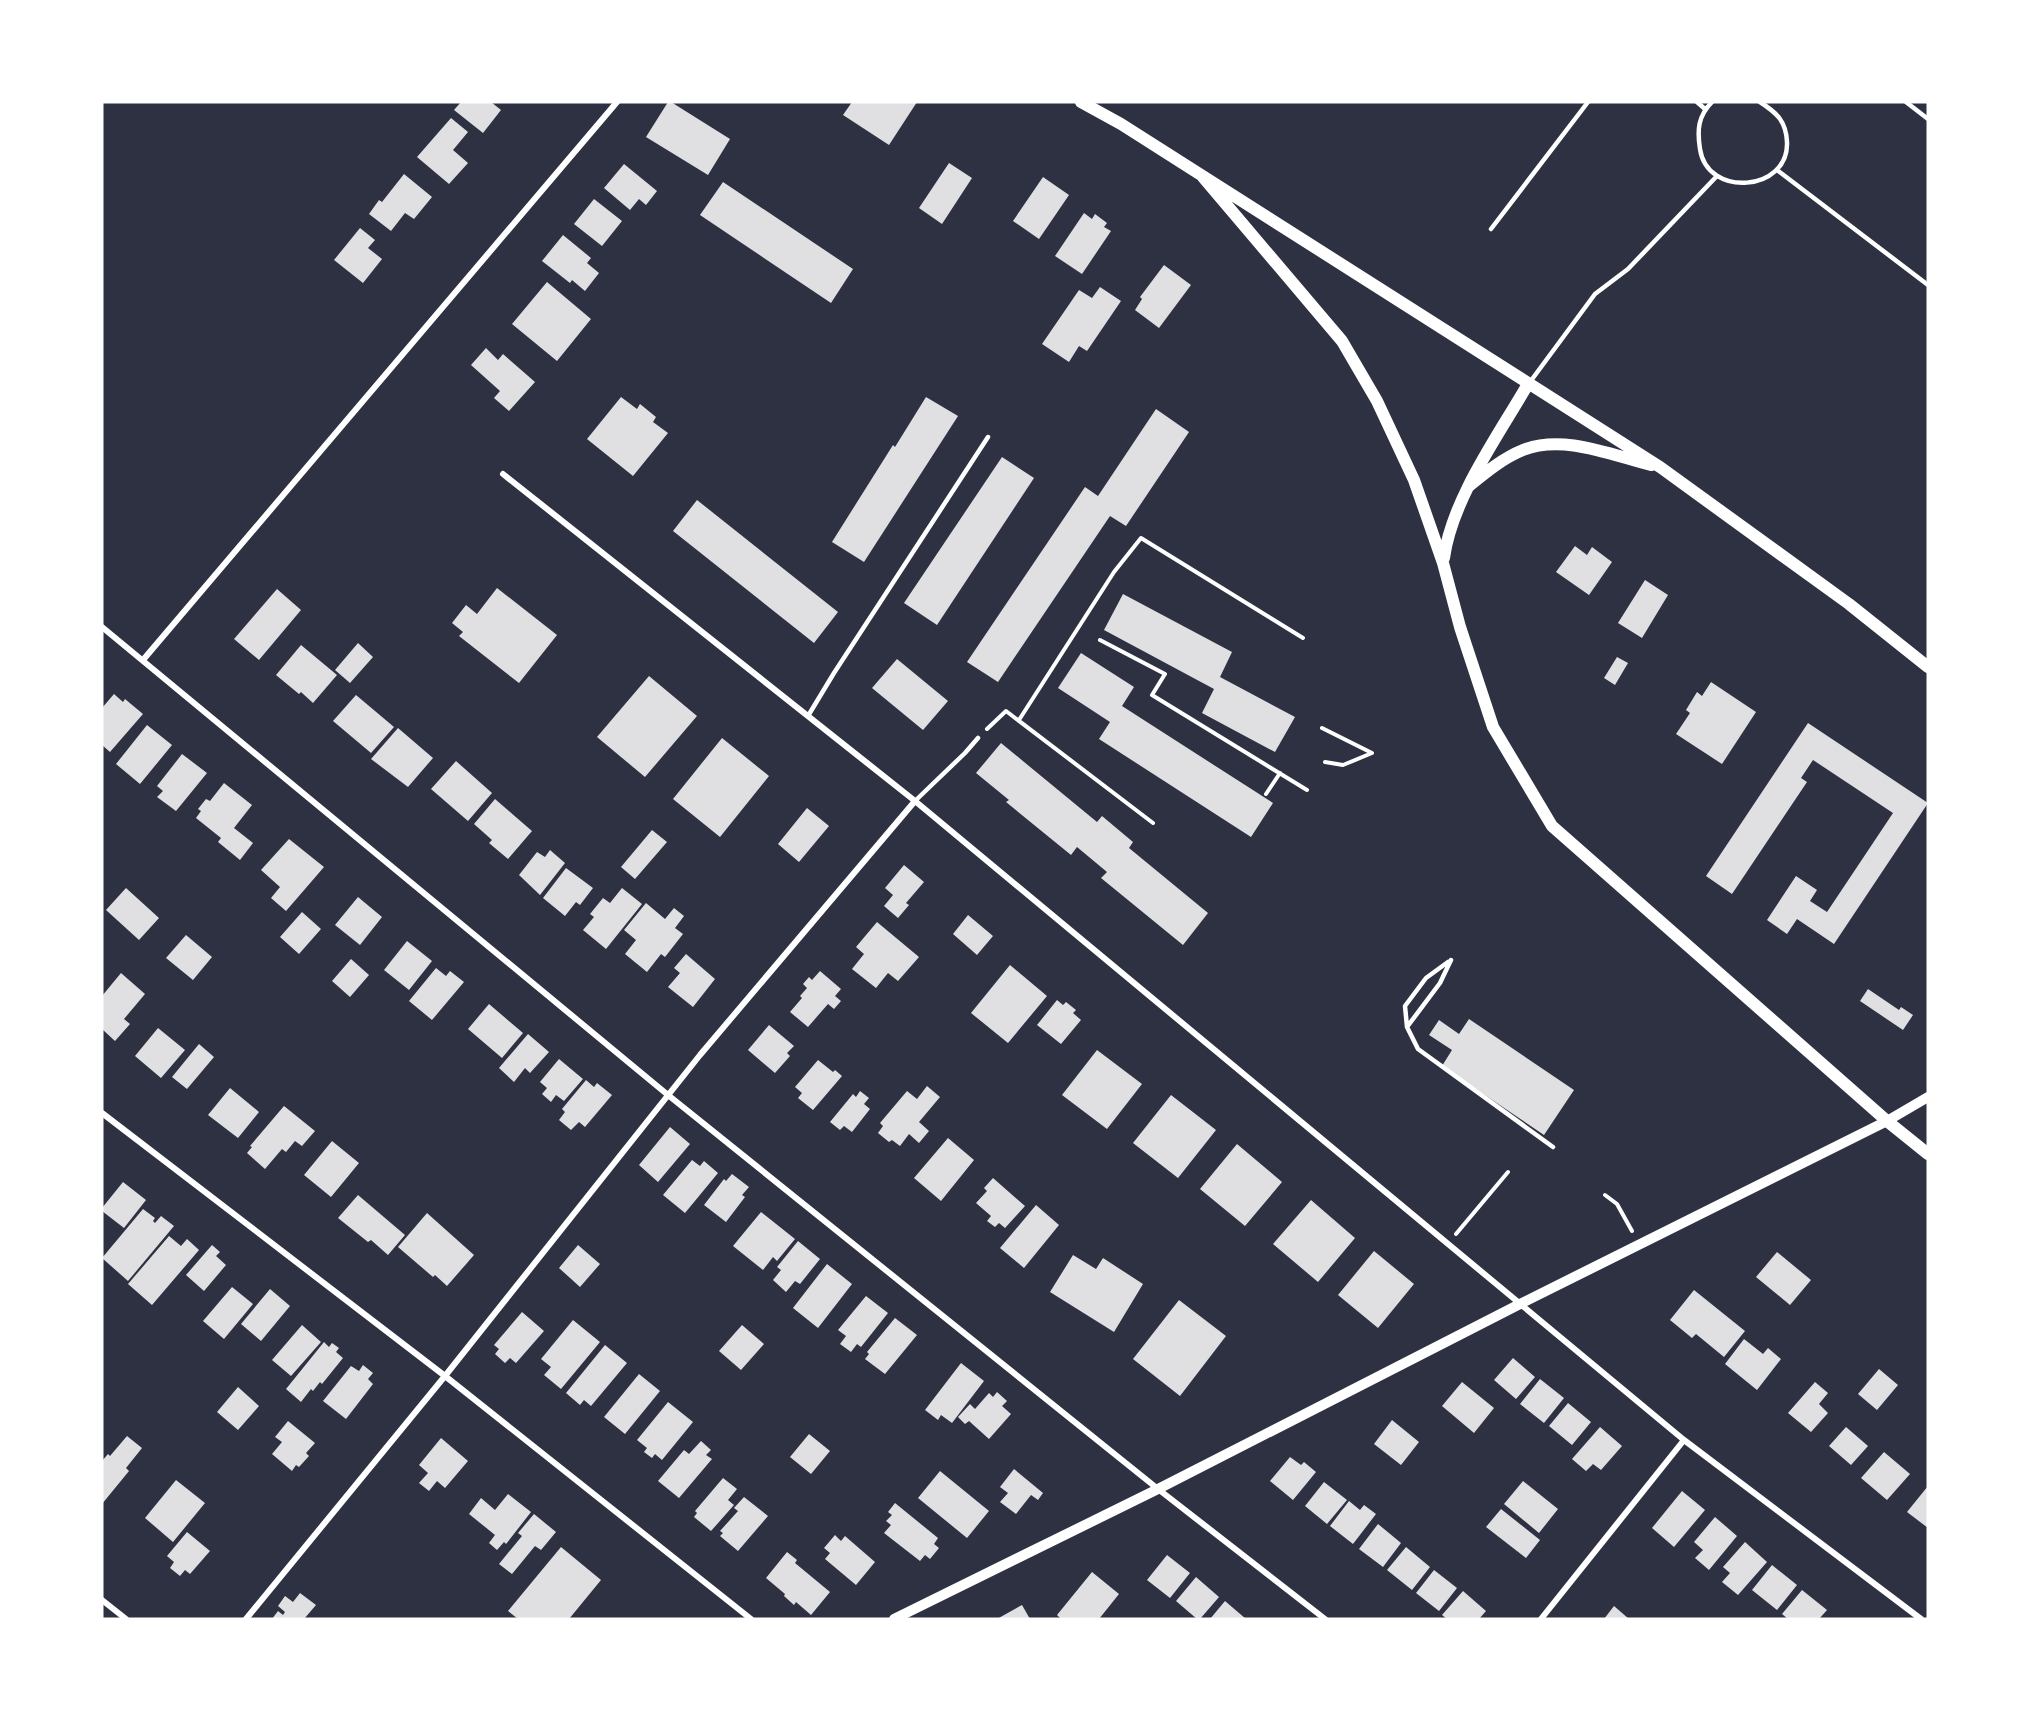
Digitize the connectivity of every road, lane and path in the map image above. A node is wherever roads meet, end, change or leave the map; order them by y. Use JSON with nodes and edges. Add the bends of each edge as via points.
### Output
{"nodes":[{"id":1,"x":617,"y":102,"type":"edge"},
{"id":2,"x":1081,"y":102,"type":"edge"},
{"id":3,"x":1588,"y":102,"type":"edge"},
{"id":4,"x":1697,"y":102,"type":"edge"},
{"id":5,"x":1712,"y":102,"type":"edge"},
{"id":6,"x":1760,"y":102,"type":"edge"},
{"id":7,"x":1906,"y":102,"type":"edge"},
{"id":8,"x":1705,"y":109,"type":"junction"},
{"id":9,"x":1928,"y":119,"type":"edge"},
{"id":10,"x":1777,"y":170,"type":"junction"},
{"id":11,"x":1203,"y":177,"type":"junction"},
{"id":12,"x":1716,"y":177,"type":"junction"},
{"id":13,"x":1491,"y":229,"type":"dead end"},
{"id":14,"x":1928,"y":285,"type":"edge"},
{"id":15,"x":1528,"y":384,"type":"junction"},
{"id":16,"x":988,"y":437,"type":"dead end"},
{"id":17,"x":1660,"y":467,"type":"junction"},
{"id":18,"x":502,"y":474,"type":"dead end"},
{"id":19,"x":1469,"y":486,"type":"junction"},
{"id":20,"x":1443,"y":563,"type":"junction"},
{"id":21,"x":102,"y":627,"type":"edge"},
{"id":22,"x":1303,"y":638,"type":"dead end"},
{"id":23,"x":1100,"y":640,"type":"dead end"},
{"id":24,"x":143,"y":660,"type":"junction"},
{"id":25,"x":1928,"y":667,"type":"edge"},
{"id":26,"x":808,"y":716,"type":"junction"},
{"id":27,"x":1019,"y":720,"type":"junction"},
{"id":28,"x":1322,"y":728,"type":"dead end"},
{"id":29,"x":978,"y":738,"type":"joint"},
{"id":30,"x":1325,"y":762,"type":"dead end"},
{"id":31,"x":1280,"y":773,"type":"junction"},
{"id":32,"x":1307,"y":790,"type":"dead end"},
{"id":33,"x":1266,"y":794,"type":"dead end"},
{"id":34,"x":915,"y":801,"type":"junction"},
{"id":35,"x":1153,"y":823,"type":"dead end"},
{"id":36,"x":1407,"y":1027,"type":"junction"},
{"id":37,"x":668,"y":1095,"type":"junction"},
{"id":38,"x":1928,"y":1097,"type":"edge"},
{"id":39,"x":102,"y":1113,"type":"edge"},
{"id":40,"x":1887,"y":1121,"type":"junction"},
{"id":41,"x":1553,"y":1147,"type":"dead end"},
{"id":42,"x":1928,"y":1154,"type":"edge"},
{"id":43,"x":1508,"y":1172,"type":"dead end"},
{"id":44,"x":1605,"y":1195,"type":"dead end"},
{"id":45,"x":1448,"y":1244,"type":"junction"},
{"id":46,"x":1639,"y":1245,"type":"junction"},
{"id":47,"x":1520,"y":1304,"type":"junction"},
{"id":48,"x":445,"y":1376,"type":"junction"},
{"id":49,"x":1684,"y":1440,"type":"junction"},
{"id":50,"x":1158,"y":1489,"type":"junction"},
{"id":51,"x":102,"y":1600,"type":"edge"},
{"id":52,"x":126,"y":1619,"type":"edge"},
{"id":53,"x":246,"y":1619,"type":"edge"},
{"id":54,"x":751,"y":1619,"type":"edge"},
{"id":55,"x":894,"y":1619,"type":"edge"},
{"id":56,"x":1324,"y":1619,"type":"edge"},
{"id":57,"x":1541,"y":1619,"type":"edge"},
{"id":58,"x":1921,"y":1619,"type":"edge"}],
"edges":[{"from":1,"to":24,"type":"street"},
{"from":2,"to":11,"type":"main road"},
{"from":3,"to":13,"type":"lane"},
{"from":4,"to":8,"type":"lane"},
{"from":5,"to":8,"type":"lane"},
{"from":6,"to":10,"type":"lane","via":[[1776,112],[1786,130],[1785,158]]},
{"from":7,"to":9,"type":"lane"},
{"from":8,"to":12,"type":"lane","via":[[1699,122],[1701,159]]},
{"from":10,"to":12,"type":"lane","via":[[1758,182],[1739,184]]},
{"from":10,"to":14,"type":"lane"},
{"from":11,"to":15,"type":"main road"},
{"from":11,"to":20,"type":"main road","via":[[1342,341],[1377,401],[1414,480]]},
{"from":12,"to":15,"type":"lane","via":[[1628,269],[1595,294]]},
{"from":15,"to":17,"type":"main road"},
{"from":15,"to":19,"type":"main road"},
{"from":16,"to":26,"type":"lane"},
{"from":17,"to":19,"type":"main road","via":[[1570,445],[1545,444],[1523,450]]},
{"from":17,"to":25,"type":"main road","via":[[1849,604]]},
{"from":18,"to":26,"type":"street"},
{"from":19,"to":20,"type":"main road","via":[[1451,527]]},
{"from":20,"to":40,"type":"main road","via":[[1493,727],[1552,826]]},
{"from":21,"to":24,"type":"street"},
{"from":22,"to":27,"type":"path","via":[[1141,538],[1114,572]]},
{"from":23,"to":31,"type":"path","via":[[1165,674],[1152,695]]},
{"from":24,"to":37,"type":"street"},
{"from":26,"to":34,"type":"street"},
{"from":27,"to":29,"type":"path","via":[[1005,711]]},
{"from":27,"to":35,"type":"path"},
{"from":28,"to":30,"type":"path","via":[[1372,753],[1343,765]]},
{"from":29,"to":34,"type":"lane"},
{"from":31,"to":32,"type":"path"},
{"from":31,"to":33,"type":"path"},
{"from":34,"to":37,"type":"street"},
{"from":34,"to":45,"type":"street"},
{"from":36,"to":36,"type":"lane","via":[[1440,983],[1450,960],[1426,978],[1405,1006]]},
{"from":36,"to":41,"type":"lane","via":[[1418,1049]]},
{"from":37,"to":48,"type":"street"},
{"from":37,"to":50,"type":"street"},
{"from":38,"to":40,"type":"street"},
{"from":39,"to":48,"type":"street"},
{"from":40,"to":42,"type":"main road"},
{"from":40,"to":46,"type":"street"},
{"from":43,"to":45,"type":"path"},
{"from":44,"to":46,"type":"path","via":[[1617,1204]]},
{"from":45,"to":47,"type":"street"},
{"from":46,"to":47,"type":"street"},
{"from":47,"to":49,"type":"street"},
{"from":47,"to":50,"type":"street"},
{"from":48,"to":53,"type":"street"},
{"from":48,"to":54,"type":"street"},
{"from":49,"to":57,"type":"street"},
{"from":49,"to":58,"type":"street"},
{"from":50,"to":55,"type":"street"},
{"from":50,"to":56,"type":"street"},
{"from":51,"to":52,"type":"street"}]}
